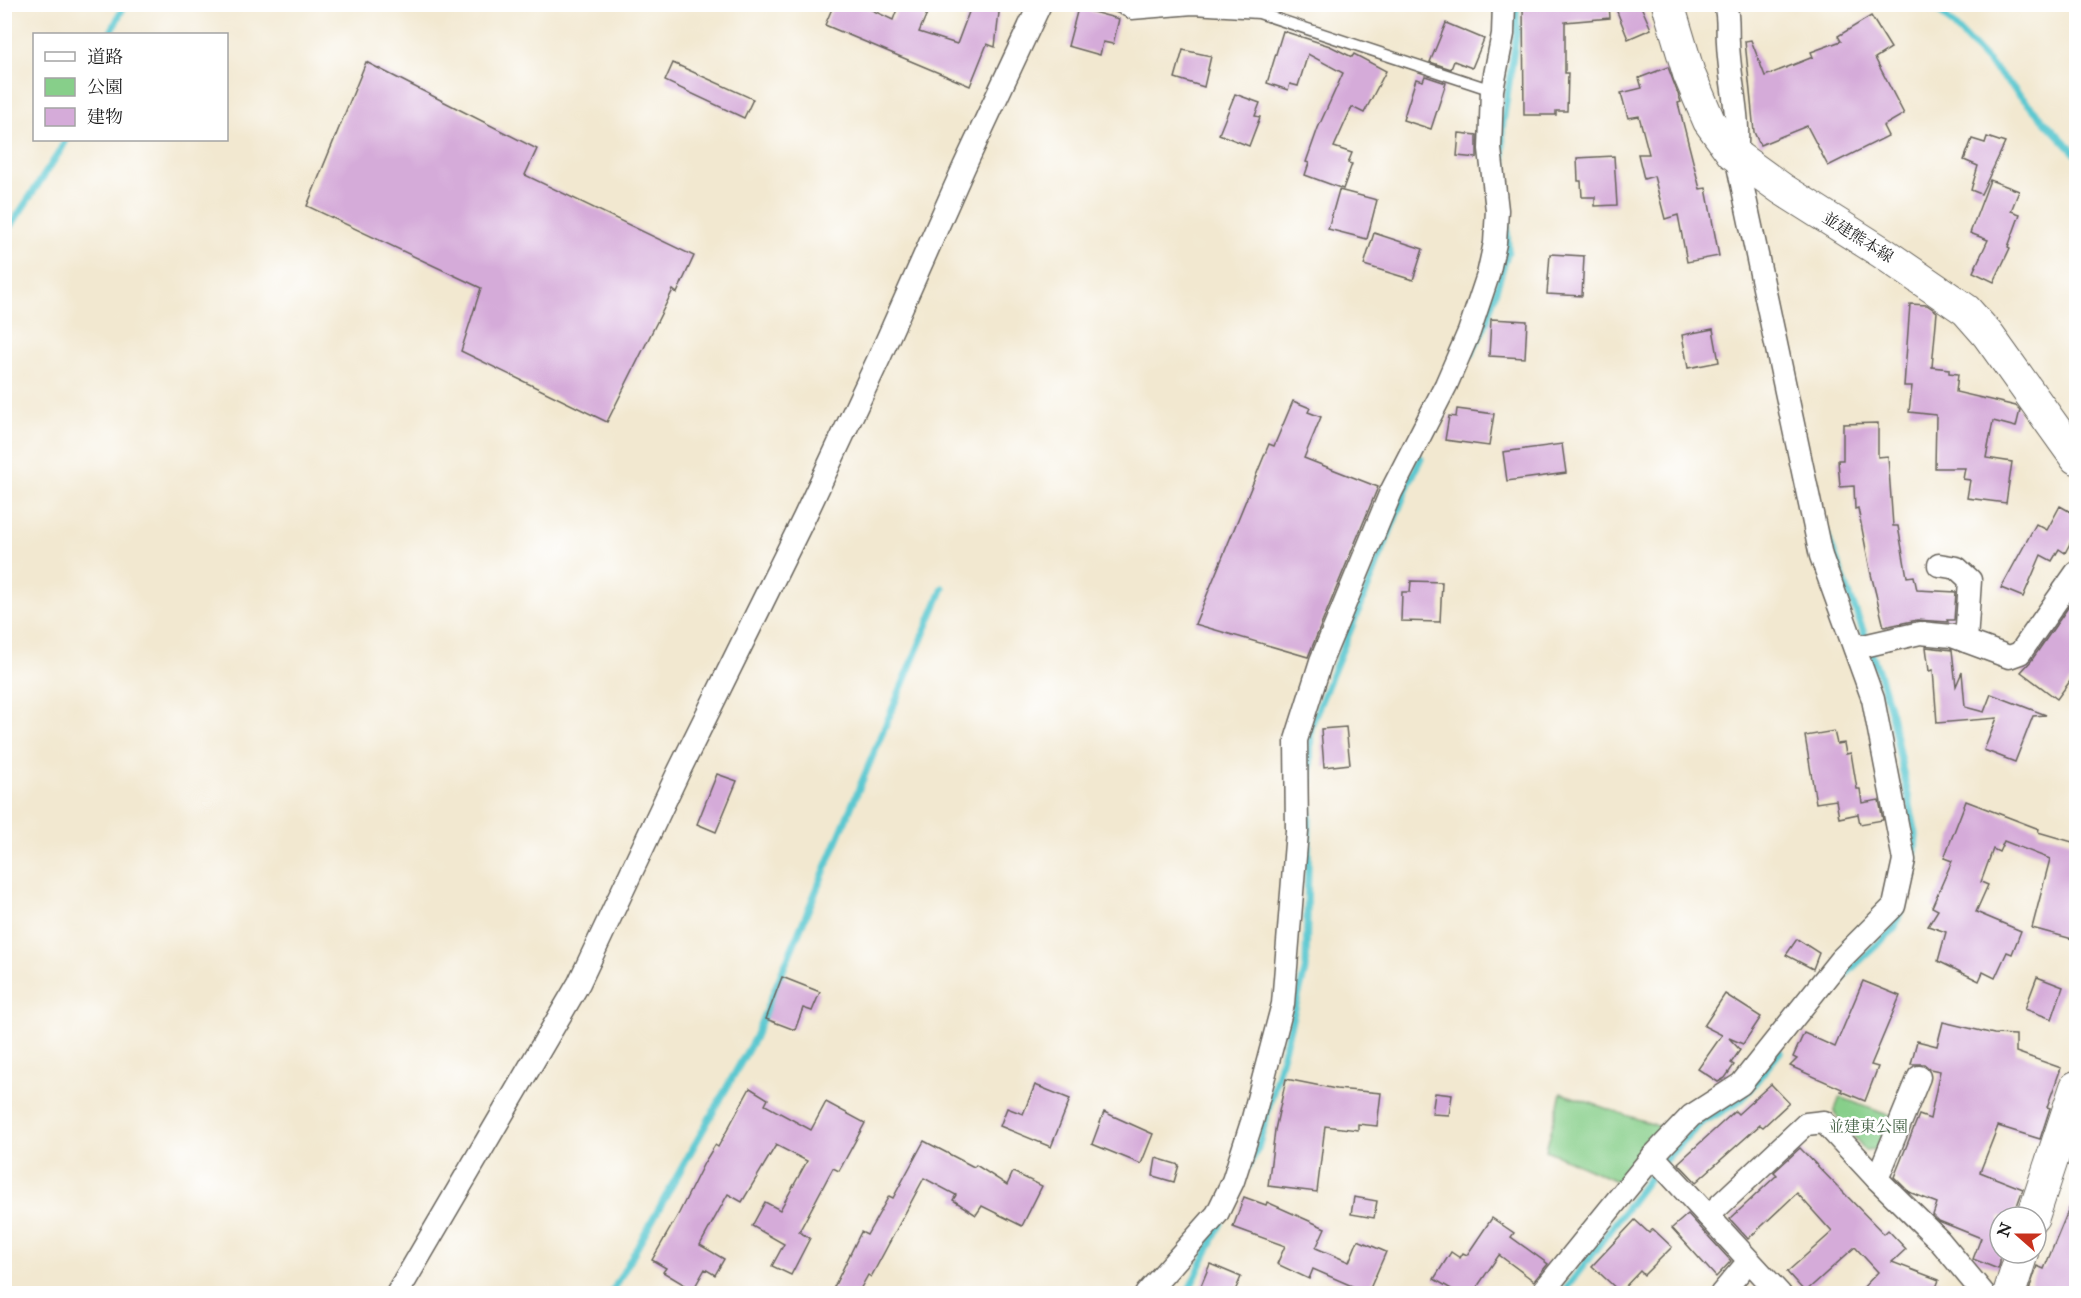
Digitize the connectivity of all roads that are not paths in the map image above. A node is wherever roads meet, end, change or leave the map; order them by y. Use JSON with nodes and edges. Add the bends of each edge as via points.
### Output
{"nodes":[{"id":1,"x":1040,"y":4,"type":"edge"},
{"id":2,"x":1112,"y":4,"type":"edge"},
{"id":3,"x":1504,"y":4,"type":"edge"},
{"id":4,"x":1668,"y":4,"type":"edge"},
{"id":5,"x":1725,"y":4,"type":"edge"},
{"id":6,"x":1492,"y":90,"type":"junction"},
{"id":7,"x":1736,"y":156,"type":"junction"},
{"id":8,"x":2076,"y":458,"type":"edge"},
{"id":9,"x":1939,"y":565,"type":"dead end"},
{"id":10,"x":2076,"y":573,"type":"edge"},
{"id":11,"x":1966,"y":641,"type":"junction"},
{"id":12,"x":1855,"y":648,"type":"junction"},
{"id":13,"x":1918,"y":1077,"type":"dead end"},
{"id":14,"x":2076,"y":1087,"type":"edge"},
{"id":15,"x":1659,"y":1164,"type":"junction"},
{"id":16,"x":1876,"y":1179,"type":"junction"},
{"id":17,"x":2037,"y":1205,"type":"edge"},
{"id":18,"x":1708,"y":1216,"type":"junction"},
{"id":19,"x":1749,"y":1261,"type":"junction"},
{"id":20,"x":2018,"y":1265,"type":"edge"},
{"id":21,"x":397,"y":1293,"type":"edge"},
{"id":22,"x":1146,"y":1293,"type":"edge"},
{"id":23,"x":1541,"y":1293,"type":"edge"},
{"id":24,"x":1721,"y":1293,"type":"edge"},
{"id":25,"x":1780,"y":1293,"type":"edge"},
{"id":26,"x":1984,"y":1293,"type":"edge"},
{"id":27,"x":2010,"y":1293,"type":"edge"}],
"edges":[{"from":1,"to":21,"type":"street","via":[[804,518],[579,983]]},
{"from":2,"to":6,"type":"lane","via":[[1132,14],[1193,9],[1259,13]]},
{"from":3,"to":6,"type":"street","via":[[1503,34]]},
{"from":4,"to":7,"type":"main road","name":"並建熊本線","via":[[1689,74],[1709,121]]},
{"from":5,"to":7,"type":"street","via":[[1738,136]]},
{"from":6,"to":22,"type":"street","via":[[1490,149],[1497,210],[1488,275],[1446,385],[1391,492],[1369,545],[1322,661],[1296,740],[1297,831],[1282,1004],[1252,1122],[1233,1181],[1217,1214]]},
{"from":7,"to":8,"type":"main road","name":"並建熊本線","via":[[1966,310]]},
{"from":7,"to":12,"type":"street","via":[[1821,556]]},
{"from":9,"to":11,"type":"street","via":[[1957,568],[1970,580]]},
{"from":10,"to":11,"type":"street","via":[[2020,652],[2009,657]]},
{"from":11,"to":12,"type":"street","via":[[1920,633]]},
{"from":12,"to":15,"type":"street","via":[[1873,699],[1904,860],[1894,906],[1840,960],[1741,1084],[1690,1116]]},
{"from":13,"to":16,"type":"street"},
{"from":14,"to":17,"type":"main road"},
{"from":15,"to":18,"type":"street"},
{"from":15,"to":23,"type":"street"},
{"from":16,"to":18,"type":"street","via":[[1824,1122],[1806,1124]]},
{"from":16,"to":26,"type":"street","via":[[1939,1240]]},
{"from":18,"to":19,"type":"street"},
{"from":19,"to":24,"type":"street"},
{"from":19,"to":25,"type":"street"},
{"from":20,"to":27,"type":"main road"}]}
